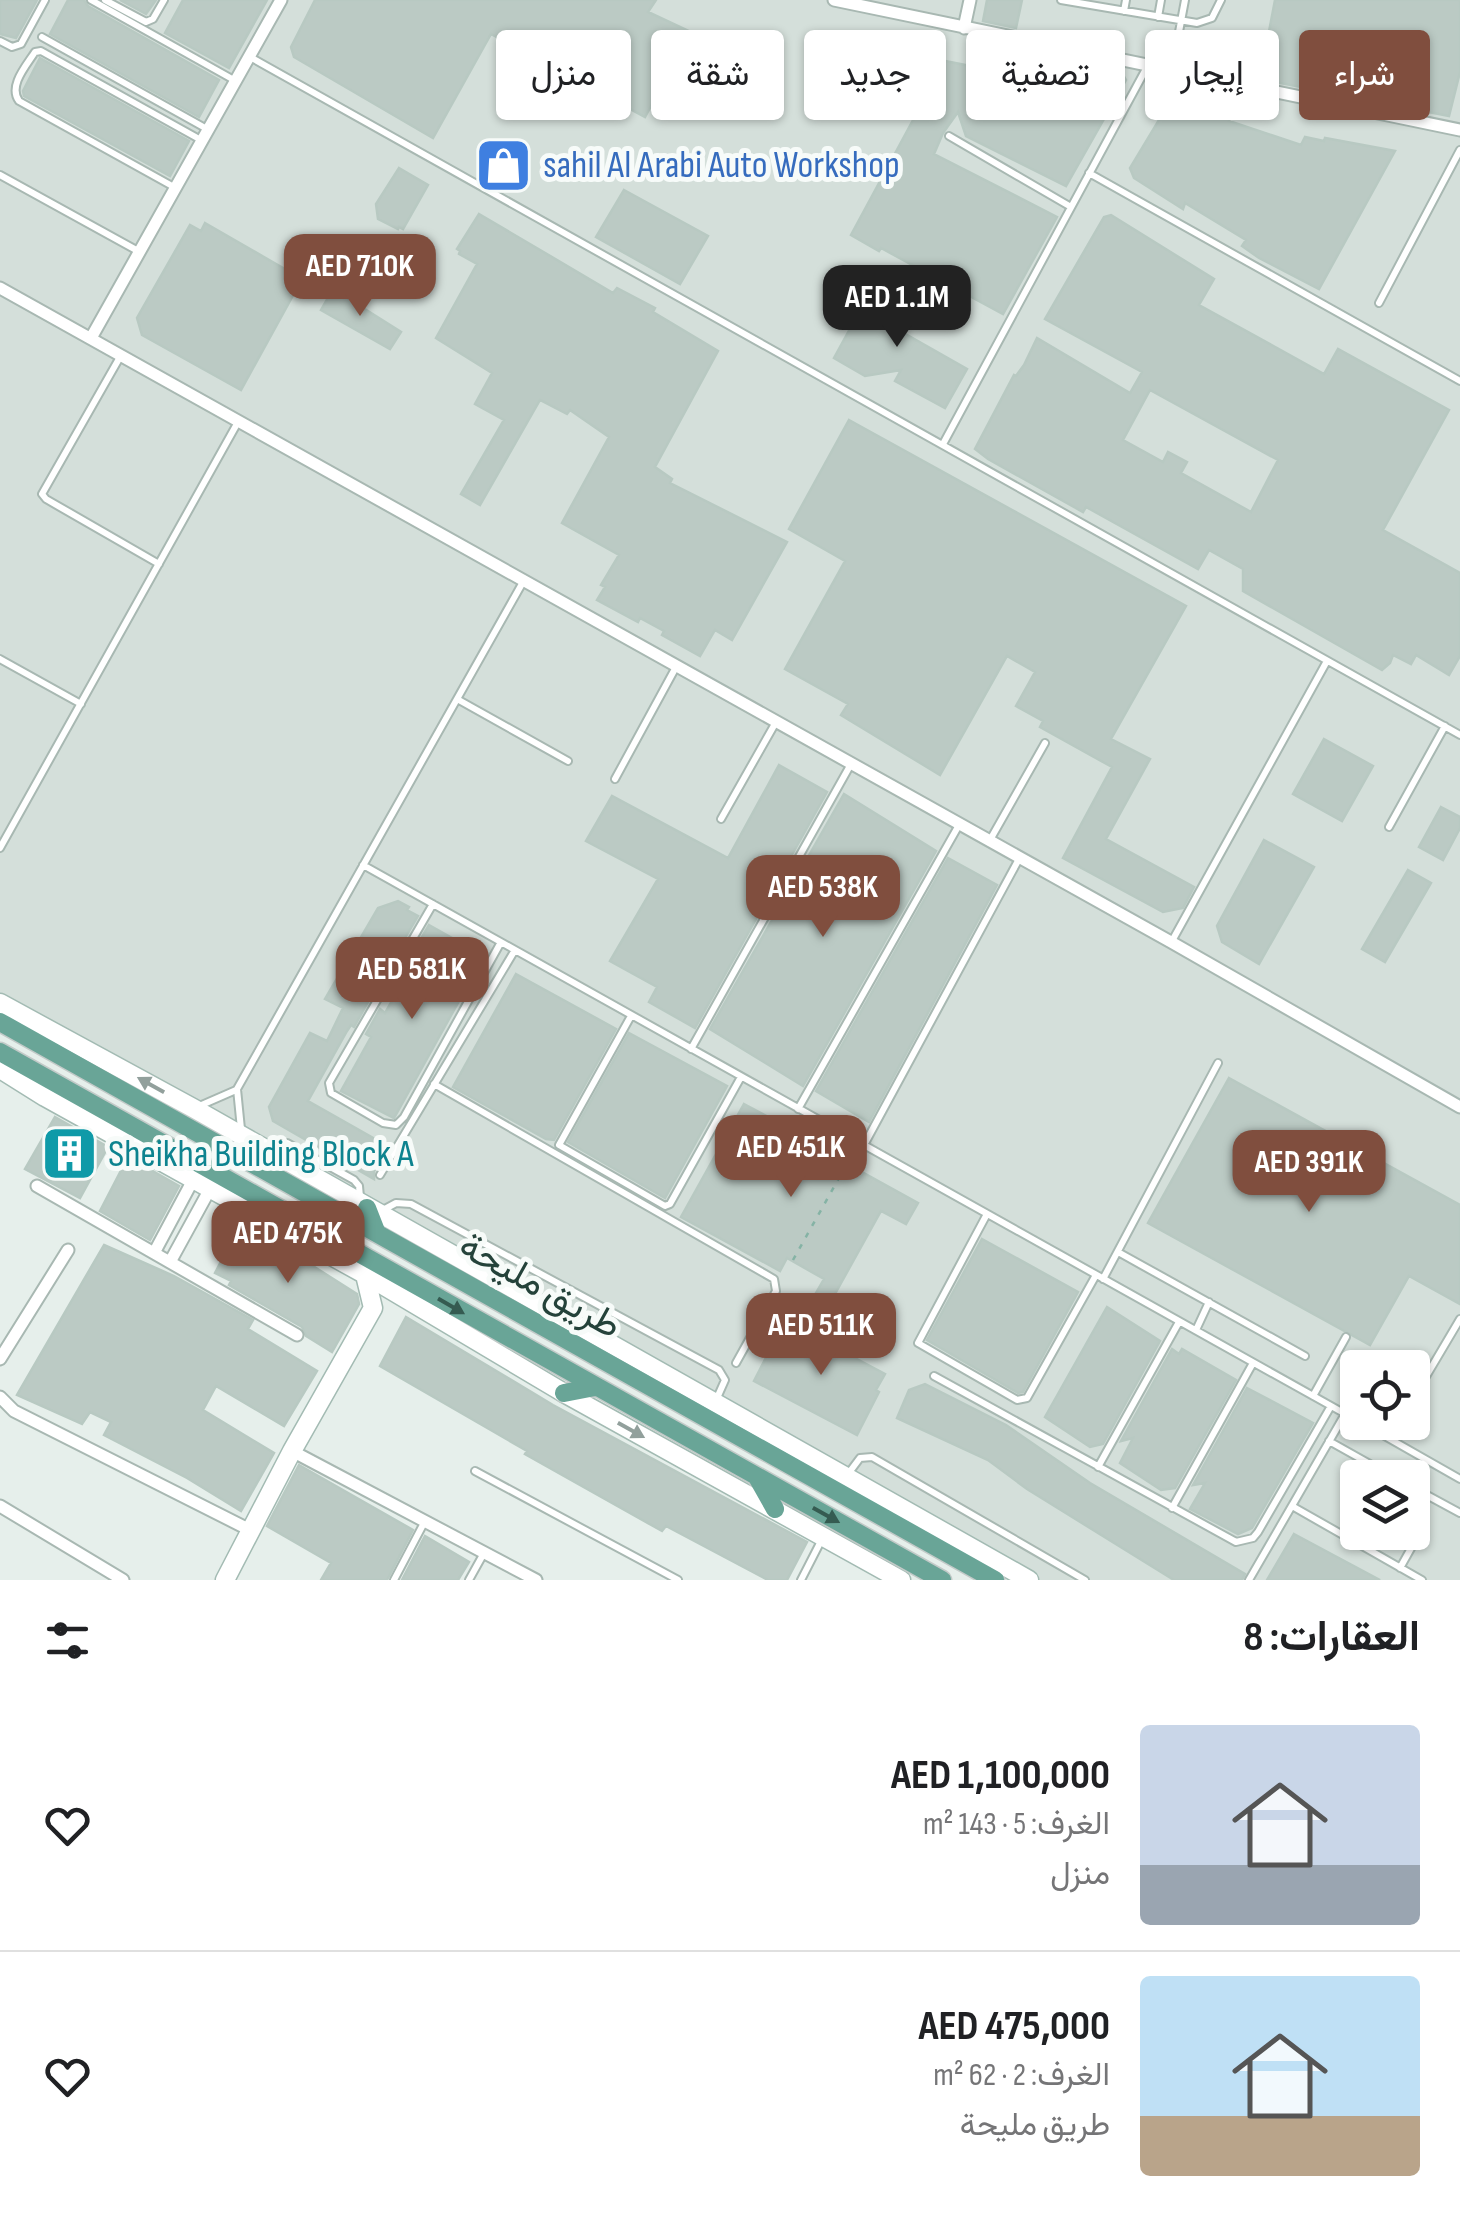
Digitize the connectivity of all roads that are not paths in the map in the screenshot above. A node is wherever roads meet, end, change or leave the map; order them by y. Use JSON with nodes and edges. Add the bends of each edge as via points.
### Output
{"nodes":[{"id":1,"x":45,"y":0,"type":"edge"},
{"id":2,"x":91,"y":0,"type":"edge"},
{"id":3,"x":105,"y":0,"type":"edge"},
{"id":4,"x":164,"y":0,"type":"edge"},
{"id":5,"x":280,"y":0,"type":"edge"},
{"id":6,"x":834,"y":0,"type":"edge"},
{"id":7,"x":970,"y":0,"type":"edge"},
{"id":8,"x":1061,"y":0,"type":"edge"},
{"id":9,"x":1126,"y":0,"type":"edge"},
{"id":10,"x":1161,"y":0,"type":"edge"},
{"id":11,"x":1185,"y":0,"type":"edge"},
{"id":12,"x":1221,"y":0,"type":"edge"},
{"id":13,"x":1124,"y":11,"type":"junction"},
{"id":14,"x":1158,"y":17,"type":"junction"},
{"id":15,"x":1181,"y":21,"type":"junction"},
{"id":16,"x":964,"y":28,"type":"junction"},
{"id":17,"x":1179,"y":30,"type":"edge"},
{"id":18,"x":42,"y":38,"type":"dead end"},
{"id":19,"x":0,"y":41,"type":"edge"},
{"id":20,"x":249,"y":57,"type":"junction"},
{"id":21,"x":1145,"y":64,"type":"edge"},
{"id":22,"x":1145,"y":70,"type":"edge"},
{"id":23,"x":236,"y":80,"type":"junction"},
{"id":24,"x":1279,"y":92,"type":"edge"},
{"id":25,"x":1460,"y":130,"type":"edge"},
{"id":26,"x":205,"y":135,"type":"junction"},
{"id":27,"x":949,"y":136,"type":"dead end"},
{"id":28,"x":1460,"y":150,"type":"edge"},
{"id":29,"x":1089,"y":173,"type":"junction"},
{"id":30,"x":0,"y":175,"type":"edge"},
{"id":31,"x":175,"y":188,"type":"junction"},
{"id":32,"x":1071,"y":207,"type":"junction"},
{"id":33,"x":139,"y":252,"type":"junction"},
{"id":34,"x":0,"y":288,"type":"edge"},
{"id":35,"x":1378,"y":303,"type":"dead end"},
{"id":36,"x":90,"y":338,"type":"junction"},
{"id":37,"x":120,"y":356,"type":"junction"},
{"id":38,"x":1460,"y":381,"type":"edge"},
{"id":39,"x":238,"y":422,"type":"junction"},
{"id":40,"x":943,"y":444,"type":"junction"},
{"id":41,"x":159,"y":564,"type":"junction"},
{"id":42,"x":524,"y":581,"type":"junction"},
{"id":43,"x":0,"y":660,"type":"edge"},
{"id":44,"x":1328,"y":661,"type":"junction"},
{"id":45,"x":676,"y":667,"type":"junction"},
{"id":46,"x":457,"y":700,"type":"junction"},
{"id":47,"x":81,"y":704,"type":"junction"},
{"id":48,"x":776,"y":722,"type":"junction"},
{"id":49,"x":1444,"y":726,"type":"junction"},
{"id":50,"x":1460,"y":734,"type":"edge"},
{"id":51,"x":1044,"y":743,"type":"dead end"},
{"id":52,"x":568,"y":761,"type":"dead end"},
{"id":53,"x":851,"y":764,"type":"junction"},
{"id":54,"x":615,"y":779,"type":"dead end"},
{"id":55,"x":721,"y":819,"type":"dead end"},
{"id":56,"x":959,"y":824,"type":"junction"},
{"id":57,"x":1388,"y":827,"type":"dead end"},
{"id":58,"x":990,"y":841,"type":"junction"},
{"id":59,"x":0,"y":848,"type":"edge"},
{"id":60,"x":1020,"y":858,"type":"junction"},
{"id":61,"x":363,"y":865,"type":"junction"},
{"id":62,"x":433,"y":904,"type":"junction"},
{"id":63,"x":501,"y":942,"type":"junction"},
{"id":64,"x":1171,"y":942,"type":"junction"},
{"id":65,"x":514,"y":950,"type":"junction"},
{"id":66,"x":0,"y":1003,"type":"edge"},
{"id":67,"x":631,"y":1016,"type":"junction"},
{"id":68,"x":0,"y":1022,"type":"edge"},
{"id":69,"x":691,"y":1049,"type":"junction"},
{"id":70,"x":0,"y":1052,"type":"edge"},
{"id":71,"x":1218,"y":1063,"type":"dead end"},
{"id":72,"x":0,"y":1069,"type":"edge"},
{"id":73,"x":741,"y":1077,"type":"junction"},
{"id":74,"x":434,"y":1084,"type":"junction"},
{"id":75,"x":237,"y":1090,"type":"junction"},
{"id":76,"x":1460,"y":1107,"type":"edge"},
{"id":77,"x":193,"y":1108,"type":"junction"},
{"id":78,"x":798,"y":1108,"type":"junction"},
{"id":79,"x":250,"y":1142,"type":"junction"},
{"id":80,"x":861,"y":1144,"type":"junction"},
{"id":81,"x":380,"y":1174,"type":"dead end"},
{"id":82,"x":202,"y":1184,"type":"junction"},
{"id":83,"x":37,"y":1186,"type":"dead end"},
{"id":84,"x":370,"y":1214,"type":"junction"},
{"id":85,"x":987,"y":1214,"type":"junction"},
{"id":86,"x":68,"y":1250,"type":"dead end"},
{"id":87,"x":154,"y":1252,"type":"junction"},
{"id":88,"x":1118,"y":1252,"type":"junction"},
{"id":89,"x":170,"y":1262,"type":"junction"},
{"id":90,"x":364,"y":1274,"type":"junction"},
{"id":91,"x":1100,"y":1277,"type":"junction"},
{"id":92,"x":406,"y":1300,"type":"junction"},
{"id":93,"x":1209,"y":1302,"type":"junction"},
{"id":94,"x":373,"y":1308,"type":"junction"},
{"id":95,"x":1460,"y":1319,"type":"edge"},
{"id":96,"x":1180,"y":1322,"type":"junction"},
{"id":97,"x":1196,"y":1330,"type":"junction"},
{"id":98,"x":297,"y":1335,"type":"dead end"},
{"id":99,"x":1346,"y":1337,"type":"dead end"},
{"id":100,"x":1306,"y":1356,"type":"dead end"},
{"id":101,"x":0,"y":1358,"type":"edge"},
{"id":102,"x":1254,"y":1362,"type":"junction"},
{"id":103,"x":736,"y":1363,"type":"dead end"},
{"id":104,"x":1430,"y":1370,"type":"edge"},
{"id":105,"x":934,"y":1376,"type":"dead end"},
{"id":106,"x":594,"y":1387,"type":"junction"},
{"id":107,"x":564,"y":1393,"type":"junction"},
{"id":108,"x":1313,"y":1396,"type":"junction"},
{"id":109,"x":0,"y":1397,"type":"edge"},
{"id":110,"x":714,"y":1404,"type":"junction"},
{"id":111,"x":1332,"y":1406,"type":"junction"},
{"id":112,"x":1340,"y":1411,"type":"edge"},
{"id":113,"x":1340,"y":1423,"type":"edge"},
{"id":114,"x":1391,"y":1440,"type":"edge"},
{"id":115,"x":1328,"y":1441,"type":"junction"},
{"id":116,"x":292,"y":1451,"type":"junction"},
{"id":117,"x":1362,"y":1460,"type":"edge"},
{"id":118,"x":1098,"y":1467,"type":"junction"},
{"id":119,"x":475,"y":1471,"type":"dead end"},
{"id":120,"x":757,"y":1476,"type":"junction"},
{"id":121,"x":846,"y":1477,"type":"junction"},
{"id":122,"x":1460,"y":1478,"type":"edge"},
{"id":123,"x":1430,"y":1497,"type":"edge"},
{"id":124,"x":0,"y":1506,"type":"edge"},
{"id":125,"x":1292,"y":1506,"type":"junction"},
{"id":126,"x":1172,"y":1508,"type":"junction"},
{"id":127,"x":774,"y":1509,"type":"junction"},
{"id":128,"x":1460,"y":1513,"type":"edge"},
{"id":129,"x":425,"y":1521,"type":"junction"},
{"id":130,"x":250,"y":1530,"type":"junction"},
{"id":131,"x":824,"y":1536,"type":"junction"},
{"id":132,"x":1410,"y":1550,"type":"edge"},
{"id":133,"x":484,"y":1553,"type":"junction"},
{"id":134,"x":1400,"y":1568,"type":"junction"},
{"id":135,"x":122,"y":1580,"type":"edge"},
{"id":136,"x":225,"y":1580,"type":"edge"},
{"id":137,"x":394,"y":1580,"type":"edge"},
{"id":138,"x":470,"y":1580,"type":"edge"},
{"id":139,"x":536,"y":1580,"type":"edge"},
{"id":140,"x":678,"y":1580,"type":"edge"},
{"id":141,"x":801,"y":1580,"type":"edge"},
{"id":142,"x":901,"y":1580,"type":"edge"},
{"id":143,"x":942,"y":1580,"type":"edge"},
{"id":144,"x":994,"y":1580,"type":"edge"},
{"id":145,"x":1028,"y":1580,"type":"edge"},
{"id":146,"x":1085,"y":1580,"type":"edge"},
{"id":147,"x":1249,"y":1580,"type":"edge"},
{"id":148,"x":1422,"y":1580,"type":"edge"}],
"edges":[{"from":1,"to":19,"type":"lane","via":[[21,44]]},
{"from":2,"to":23,"type":"lane"},
{"from":3,"to":4,"type":"lane","via":[[146,22]]},
{"from":5,"to":20,"type":"street"},
{"from":6,"to":16,"type":"street"},
{"from":7,"to":16,"type":"street"},
{"from":8,"to":13,"type":"lane"},
{"from":9,"to":13,"type":"lane"},
{"from":10,"to":14,"type":"lane"},
{"from":11,"to":15,"type":"lane"},
{"from":12,"to":15,"type":"lane","via":[[1206,22]]},
{"from":13,"to":14,"type":"lane"},
{"from":14,"to":15,"type":"lane"},
{"from":15,"to":17,"type":"lane"},
{"from":16,"to":21,"type":"street"},
{"from":18,"to":26,"type":"lane"},
{"from":20,"to":23,"type":"street"},
{"from":20,"to":40,"type":"lane"},
{"from":22,"to":29,"type":"lane"},
{"from":23,"to":26,"type":"street"},
{"from":24,"to":25,"type":"street"},
{"from":26,"to":31,"type":"street"},
{"from":26,"to":31,"type":"lane","via":[[34,52],[14,88],[19,101]]},
{"from":27,"to":32,"type":"lane"},
{"from":28,"to":35,"type":"lane"},
{"from":29,"to":32,"type":"lane"},
{"from":29,"to":38,"type":"lane"},
{"from":30,"to":33,"type":"lane"},
{"from":31,"to":33,"type":"street"},
{"from":32,"to":40,"type":"lane"},
{"from":33,"to":36,"type":"street"},
{"from":34,"to":36,"type":"street"},
{"from":36,"to":37,"type":"street"},
{"from":37,"to":39,"type":"street"},
{"from":37,"to":41,"type":"lane","via":[[42,494]]},
{"from":39,"to":41,"type":"lane"},
{"from":39,"to":42,"type":"street"},
{"from":40,"to":44,"type":"lane"},
{"from":41,"to":47,"type":"lane"},
{"from":42,"to":45,"type":"street"},
{"from":42,"to":46,"type":"lane"},
{"from":43,"to":47,"type":"lane"},
{"from":44,"to":49,"type":"lane"},
{"from":44,"to":64,"type":"lane"},
{"from":45,"to":48,"type":"street"},
{"from":45,"to":54,"type":"lane"},
{"from":46,"to":52,"type":"lane"},
{"from":46,"to":61,"type":"lane"},
{"from":47,"to":59,"type":"lane"},
{"from":48,"to":53,"type":"street"},
{"from":48,"to":55,"type":"lane"},
{"from":49,"to":50,"type":"lane"},
{"from":49,"to":57,"type":"lane"},
{"from":51,"to":58,"type":"lane"},
{"from":53,"to":56,"type":"street"},
{"from":53,"to":69,"type":"lane"},
{"from":56,"to":58,"type":"street"},
{"from":56,"to":78,"type":"lane"},
{"from":58,"to":60,"type":"street"},
{"from":60,"to":64,"type":"street"},
{"from":60,"to":80,"type":"lane"},
{"from":61,"to":62,"type":"lane"},
{"from":61,"to":75,"type":"lane"},
{"from":62,"to":63,"type":"lane"},
{"from":62,"to":63,"type":"lane","via":[[329,1083],[331,1093],[383,1123],[401,1122]]},
{"from":63,"to":65,"type":"lane"},
{"from":64,"to":76,"type":"street"},
{"from":65,"to":67,"type":"lane"},
{"from":65,"to":74,"type":"lane"},
{"from":77,"to":66,"type":"street","one_way":true},
{"from":67,"to":69,"type":"lane"},
{"from":67,"to":73,"type":"lane","via":[[559,1144],[665,1206]]},
{"from":68,"to":84,"type":"main road","name":"طريق مليحة"},
{"from":69,"to":73,"type":"lane"},
{"from":70,"to":106,"type":"main road","name":"طريق مليحة","one_way":true},
{"from":71,"to":88,"type":"lane"},
{"from":72,"to":82,"type":"street"},
{"from":73,"to":78,"type":"lane"},
{"from":74,"to":81,"type":"lane"},
{"from":74,"to":103,"type":"lane","via":[[774,1279],[776,1291]]},
{"from":75,"to":77,"type":"lane"},
{"from":75,"to":79,"type":"lane"},
{"from":77,"to":79,"type":"street"},
{"from":78,"to":80,"type":"lane"},
{"from":79,"to":84,"type":"street"},
{"from":80,"to":85,"type":"lane"},
{"from":82,"to":87,"type":"street"},
{"from":82,"to":89,"type":"street"},
{"from":82,"to":90,"type":"street"},
{"from":83,"to":87,"type":"street"},
{"from":84,"to":110,"type":"street"},
{"from":84,"to":110,"type":"lane","via":[[412,1204],[718,1370],[725,1380]]},
{"from":84,"to":144,"type":"main road","name":"طريق مليحة"},
{"from":85,"to":91,"type":"lane"},
{"from":85,"to":91,"type":"lane","via":[[918,1343],[1018,1400],[1026,1398]]},
{"from":86,"to":101,"type":"street"},
{"from":87,"to":89,"type":"street"},
{"from":88,"to":91,"type":"lane"},
{"from":88,"to":93,"type":"lane"},
{"from":89,"to":98,"type":"street"},
{"from":90,"to":92,"type":"street"},
{"from":90,"to":94,"type":"street"},
{"from":91,"to":96,"type":"lane"},
{"from":92,"to":94,"type":"street"},
{"from":92,"to":107,"type":"street"},
{"from":93,"to":97,"type":"lane"},
{"from":93,"to":100,"type":"lane"},
{"from":94,"to":116,"type":"street"},
{"from":95,"to":104,"type":"lane"},
{"from":96,"to":97,"type":"lane"},
{"from":96,"to":118,"type":"lane"},
{"from":97,"to":102,"type":"lane"},
{"from":99,"to":108,"type":"lane"},
{"from":102,"to":108,"type":"lane"},
{"from":102,"to":126,"type":"lane"},
{"from":105,"to":118,"type":"lane"},
{"from":106,"to":107,"type":"main road"},
{"from":106,"to":120,"type":"main road","name":"طريق مليحة"},
{"from":107,"to":127,"type":"street","one_way":true},
{"from":108,"to":111,"type":"lane"},
{"from":109,"to":130,"type":"street","via":[[14,1412]]},
{"from":110,"to":121,"type":"street"},
{"from":111,"to":112,"type":"lane"},
{"from":111,"to":126,"type":"lane","via":[[1253,1538],[1228,1540]]},
{"from":113,"to":115,"type":"lane"},
{"from":114,"to":122,"type":"lane"},
{"from":115,"to":117,"type":"lane"},
{"from":115,"to":125,"type":"lane"},
{"from":116,"to":129,"type":"street"},
{"from":116,"to":130,"type":"street"},
{"from":118,"to":126,"type":"lane"},
{"from":119,"to":140,"type":"lane"},
{"from":120,"to":127,"type":"main road"},
{"from":120,"to":143,"type":"main road","name":"طريق مليحة","one_way":true},
{"from":121,"to":145,"type":"street"},
{"from":121,"to":146,"type":"lane","via":[[860,1458],[872,1458]]},
{"from":123,"to":128,"type":"lane"},
{"from":124,"to":135,"type":"street"},
{"from":125,"to":134,"type":"lane"},
{"from":125,"to":147,"type":"lane"},
{"from":127,"to":131,"type":"street"},
{"from":129,"to":133,"type":"street"},
{"from":129,"to":137,"type":"lane"},
{"from":130,"to":136,"type":"street"},
{"from":131,"to":141,"type":"lane"},
{"from":131,"to":142,"type":"street"},
{"from":132,"to":134,"type":"lane"},
{"from":133,"to":138,"type":"lane"},
{"from":133,"to":139,"type":"street"},
{"from":134,"to":148,"type":"lane"}]}
